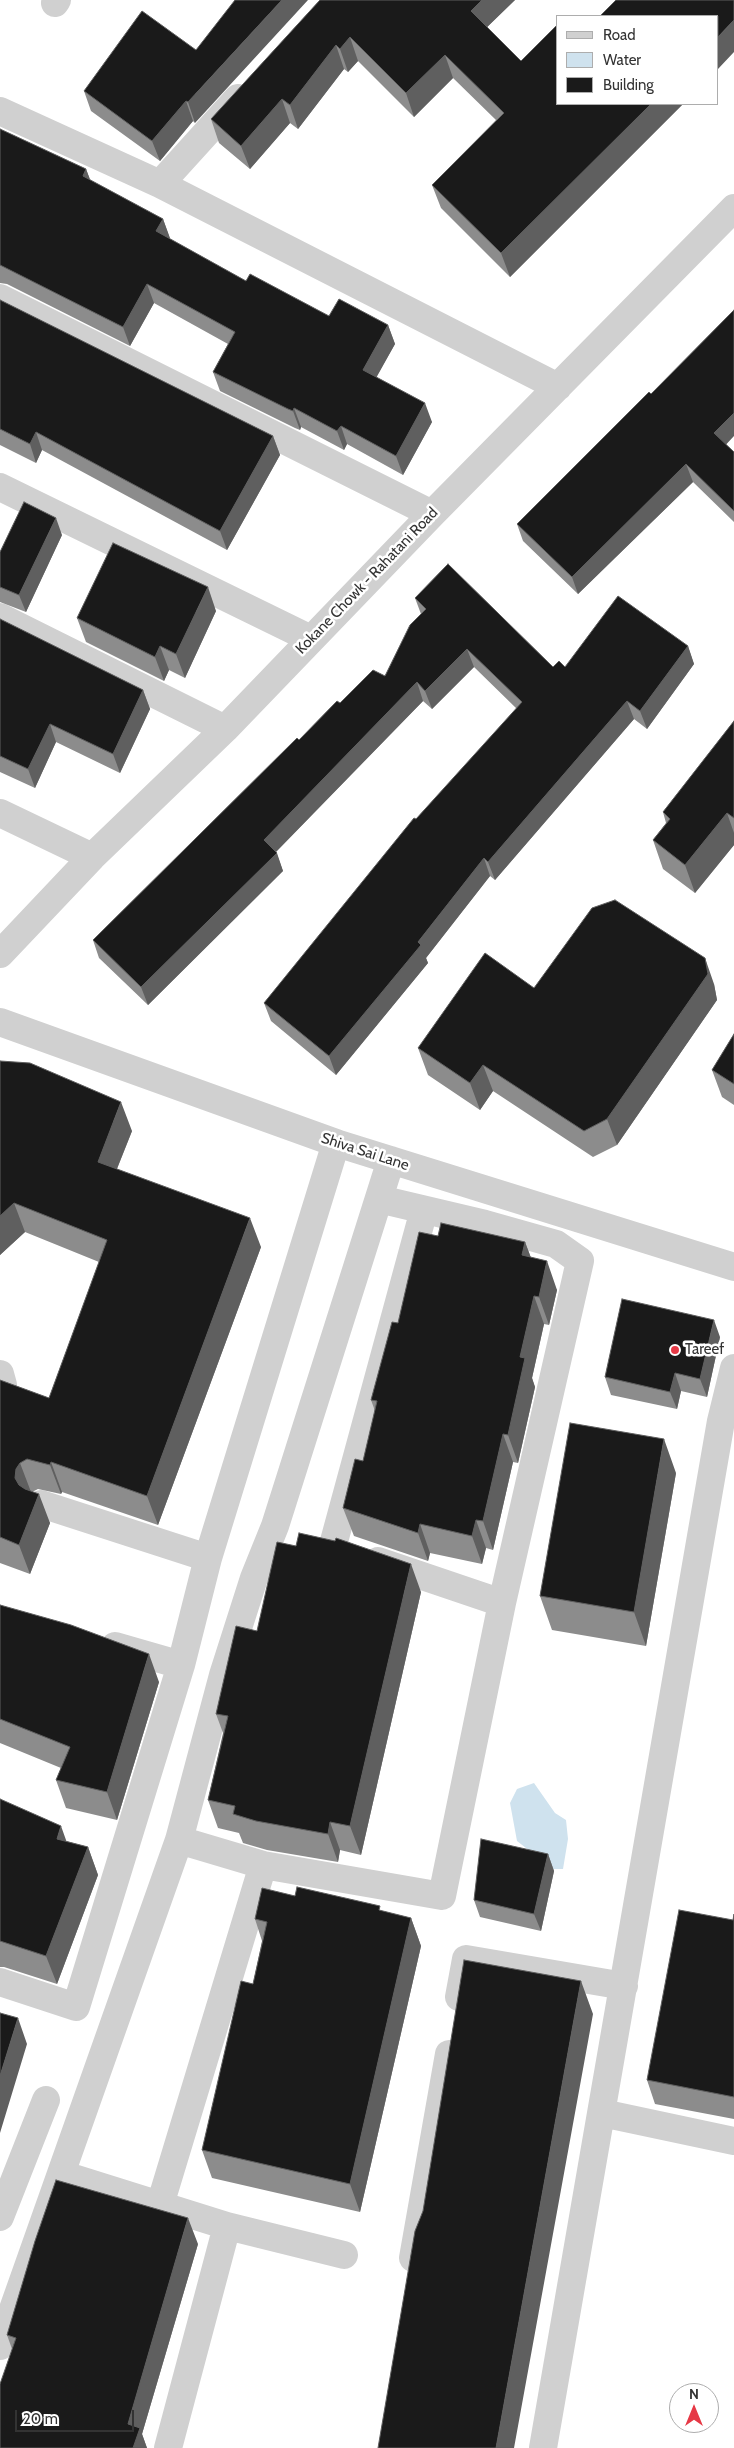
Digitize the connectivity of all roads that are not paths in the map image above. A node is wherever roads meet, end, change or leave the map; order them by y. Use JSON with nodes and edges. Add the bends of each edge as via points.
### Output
{"nodes":[{"id":1,"x":253,"y":82,"type":"edge"},
{"id":2,"x":0,"y":111,"type":"edge"},
{"id":3,"x":160,"y":184,"type":"junction"},
{"id":4,"x":734,"y":208,"type":"edge"},
{"id":5,"x":0,"y":298,"type":"edge"},
{"id":6,"x":558,"y":388,"type":"junction"},
{"id":7,"x":0,"y":487,"type":"edge"},
{"id":8,"x":432,"y":514,"type":"junction"},
{"id":9,"x":0,"y":617,"type":"edge"},
{"id":10,"x":311,"y":639,"type":"junction"},
{"id":11,"x":225,"y":729,"type":"junction"},
{"id":12,"x":0,"y":813,"type":"edge"},
{"id":13,"x":92,"y":857,"type":"junction"},
{"id":14,"x":0,"y":954,"type":"edge"},
{"id":15,"x":0,"y":1022,"type":"edge"},
{"id":16,"x":336,"y":1143,"type":"junction"},
{"id":17,"x":391,"y":1160,"type":"junction"},
{"id":18,"x":379,"y":1199,"type":"junction"},
{"id":19,"x":424,"y":1210,"type":"junction"},
{"id":20,"x":734,"y":1267,"type":"edge"},
{"id":21,"x":734,"y":1368,"type":"edge"},
{"id":22,"x":0,"y":1374,"type":"edge"},
{"id":23,"x":0,"y":1390,"type":"edge"},
{"id":24,"x":41,"y":1504,"type":"dead end"},
{"id":25,"x":304,"y":1536,"type":"junction"},
{"id":26,"x":208,"y":1558,"type":"junction"},
{"id":27,"x":502,"y":1603,"type":"junction"},
{"id":28,"x":95,"y":1641,"type":"edge"},
{"id":29,"x":181,"y":1665,"type":"junction"},
{"id":30,"x":179,"y":1840,"type":"junction"},
{"id":31,"x":263,"y":1865,"type":"junction"},
{"id":32,"x":0,"y":1982,"type":"edge"},
{"id":33,"x":624,"y":1986,"type":"junction"},
{"id":34,"x":46,"y":2100,"type":"dead end"},
{"id":35,"x":602,"y":2113,"type":"junction"},
{"id":36,"x":734,"y":2141,"type":"edge"},
{"id":37,"x":61,"y":2174,"type":"junction"},
{"id":38,"x":160,"y":2204,"type":"junction"},
{"id":39,"x":0,"y":2217,"type":"edge"},
{"id":40,"x":227,"y":2226,"type":"junction"},
{"id":41,"x":344,"y":2255,"type":"dead end"},
{"id":42,"x":408,"y":2282,"type":"edge"},
{"id":43,"x":0,"y":2346,"type":"edge"},
{"id":44,"x":168,"y":2448,"type":"edge"},
{"id":45,"x":543,"y":2448,"type":"edge"}],
"edges":[{"from":1,"to":3,"type":"street"},
{"from":2,"to":3,"type":"street"},
{"from":3,"to":6,"type":"street"},
{"from":4,"to":6,"type":"street","name":"Kokane Chowk - Rahatani Road"},
{"from":5,"to":8,"type":"street"},
{"from":6,"to":8,"type":"street","name":"Kokane Chowk - Rahatani Road"},
{"from":7,"to":10,"type":"street"},
{"from":8,"to":10,"type":"street","name":"Kokane Chowk - Rahatani Road"},
{"from":9,"to":11,"type":"street"},
{"from":10,"to":11,"type":"street","name":"Kokane Chowk - Rahatani Road"},
{"from":11,"to":13,"type":"street","name":"Kokane Chowk - Rahatani Road"},
{"from":12,"to":13,"type":"street"},
{"from":13,"to":14,"type":"street","name":"Kokane Chowk - Rahatani Road"},
{"from":15,"to":16,"type":"street","name":"Shiva Sai Lane"},
{"from":16,"to":17,"type":"street","name":"Shiva Sai Lane"},
{"from":16,"to":26,"type":"street"},
{"from":17,"to":18,"type":"street"},
{"from":17,"to":20,"type":"street","name":"Shiva Sai Lane"},
{"from":18,"to":19,"type":"street"},
{"from":18,"to":25,"type":"street"},
{"from":19,"to":25,"type":"street"},
{"from":19,"to":27,"type":"street","via":[[556,1244],[580,1261]]},
{"from":21,"to":33,"type":"street","via":[[720,1431]]},
{"from":22,"to":23,"type":"street"},
{"from":24,"to":26,"type":"street"},
{"from":25,"to":27,"type":"street"},
{"from":25,"to":30,"type":"street","via":[[254,1578],[223,1674]]},
{"from":26,"to":29,"type":"street"},
{"from":27,"to":31,"type":"street","via":[[442,1896]]},
{"from":28,"to":29,"type":"street"},
{"from":29,"to":32,"type":"street","via":[[76,2007]]},
{"from":30,"to":31,"type":"street"},
{"from":30,"to":37,"type":"street"},
{"from":31,"to":38,"type":"street"},
{"from":33,"to":35,"type":"street"},
{"from":33,"to":42,"type":"street","via":[[466,1959]]},
{"from":34,"to":39,"type":"street"},
{"from":35,"to":36,"type":"street"},
{"from":35,"to":45,"type":"street"},
{"from":37,"to":38,"type":"street"},
{"from":37,"to":43,"type":"street"},
{"from":38,"to":40,"type":"street"},
{"from":40,"to":41,"type":"street"},
{"from":40,"to":44,"type":"street"}]}
